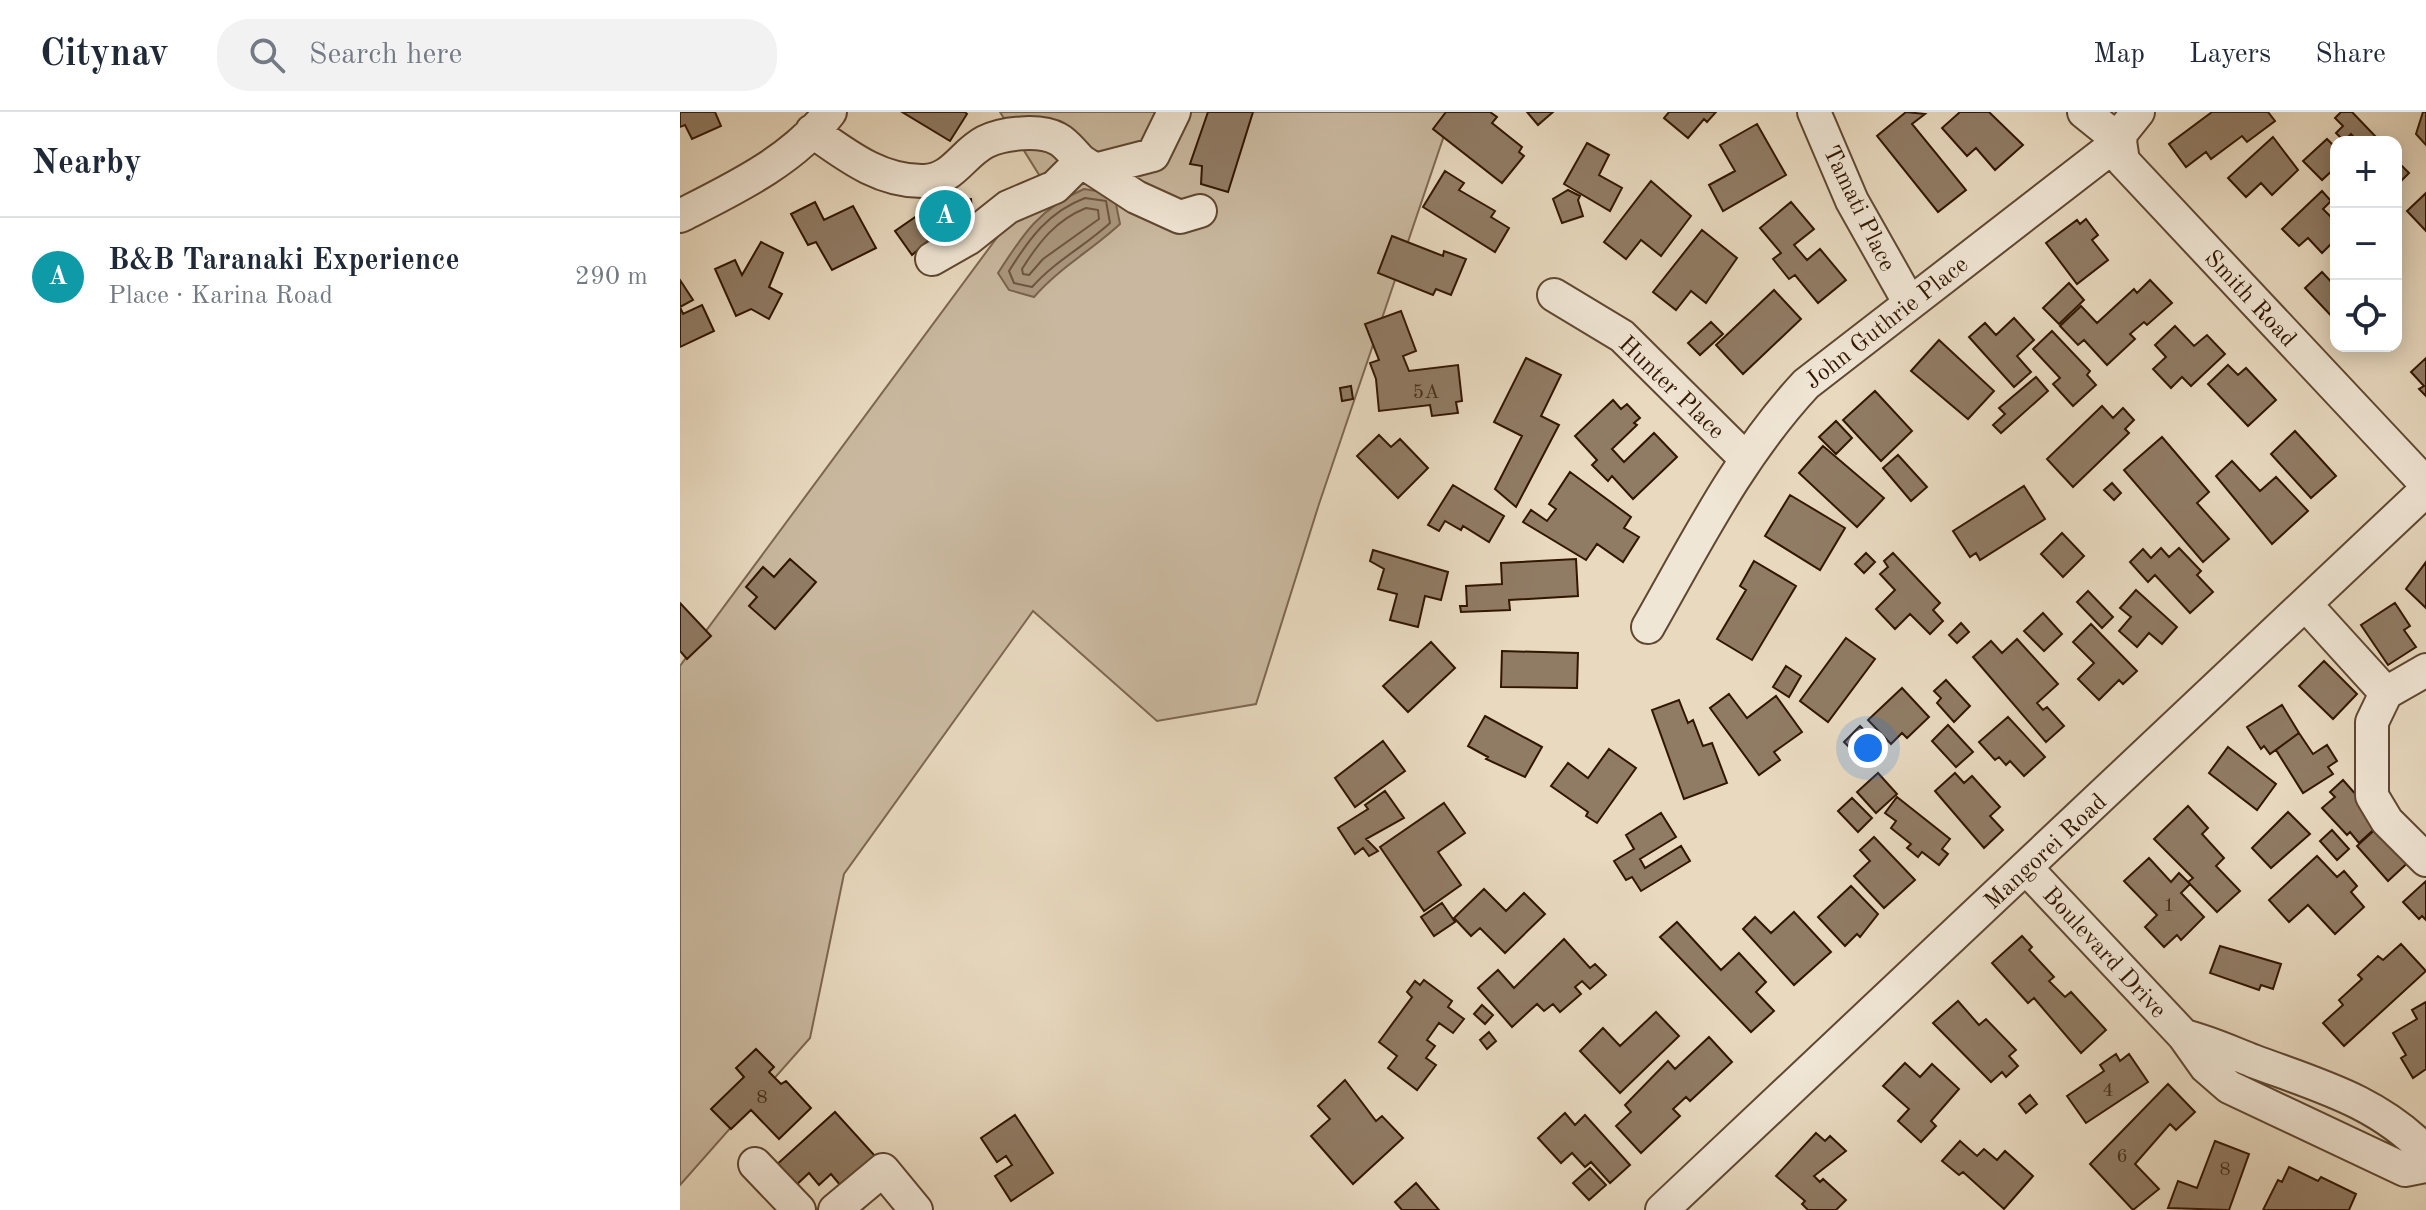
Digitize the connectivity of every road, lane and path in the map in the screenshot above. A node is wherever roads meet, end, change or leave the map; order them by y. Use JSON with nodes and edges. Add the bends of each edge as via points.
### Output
{"nodes":[{"id":1,"x":1174,"y":112,"type":"edge"},
{"id":2,"x":1814,"y":112,"type":"edge"},
{"id":3,"x":2084,"y":112,"type":"edge"},
{"id":4,"x":2138,"y":112,"type":"edge"},
{"id":5,"x":821,"y":122,"type":"edge"},
{"id":6,"x":2120,"y":141,"type":"junction"},
{"id":7,"x":1088,"y":166,"type":"junction"},
{"id":8,"x":1200,"y":211,"type":"dead end"},
{"id":9,"x":680,"y":216,"type":"edge"},
{"id":10,"x":932,"y":259,"type":"dead end"},
{"id":11,"x":1554,"y":295,"type":"dead end"},
{"id":12,"x":1909,"y":302,"type":"junction"},
{"id":13,"x":1745,"y":458,"type":"junction"},
{"id":14,"x":2424,"y":495,"type":"edge"},
{"id":15,"x":2306,"y":605,"type":"junction"},
{"id":16,"x":1648,"y":627,"type":"dead end"},
{"id":17,"x":2426,"y":670,"type":"edge"},
{"id":18,"x":2386,"y":693,"type":"junction"},
{"id":19,"x":2426,"y":860,"type":"edge"},
{"id":20,"x":2026,"y":868,"type":"junction"},
{"id":21,"x":2184,"y":1036,"type":"junction"},
{"id":22,"x":2426,"y":1152,"type":"edge"},
{"id":23,"x":755,"y":1164,"type":"dead end"},
{"id":24,"x":2426,"y":1166,"type":"edge"},
{"id":25,"x":799,"y":1210,"type":"edge"},
{"id":26,"x":835,"y":1210,"type":"edge"},
{"id":27,"x":916,"y":1210,"type":"edge"},
{"id":28,"x":1662,"y":1210,"type":"edge"}],
"edges":[{"from":1,"to":7,"type":"street","via":[[1153,155]]},
{"from":2,"to":12,"type":"street","name":"Tamati Place","via":[[1852,201]]},
{"from":3,"to":6,"type":"street","name":"Smith Road"},
{"from":4,"to":6,"type":"street"},
{"from":5,"to":7,"type":"street","via":[[849,157],[892,179],[927,181],[952,172],[985,142],[1029,133],[1058,139]]},
{"from":5,"to":9,"type":"street","via":[[750,179]]},
{"from":6,"to":12,"type":"street","name":"John Guthrie Place"},
{"from":6,"to":14,"type":"street","name":"Smith Road","via":[[2123,161]]},
{"from":7,"to":8,"type":"street","via":[[1180,217]]},
{"from":7,"to":10,"type":"street","via":[[1008,207]]},
{"from":11,"to":13,"type":"street","name":"Hunter Place","via":[[1622,336]]},
{"from":12,"to":13,"type":"street","name":"John Guthrie Place","via":[[1806,384]]},
{"from":13,"to":16,"type":"street","name":"John Guthrie Place"},
{"from":14,"to":15,"type":"street","name":"Mangorei Road"},
{"from":15,"to":18,"type":"street"},
{"from":15,"to":20,"type":"street","name":"Mangorei Road"},
{"from":17,"to":18,"type":"street"},
{"from":18,"to":19,"type":"street","via":[[2372,722],[2372,796],[2387,821]]},
{"from":20,"to":21,"type":"street","name":"Boulevard Drive"},
{"from":20,"to":28,"type":"street","name":"Mangorei Road"},
{"from":21,"to":22,"type":"street","name":"Boulevard Drive","via":[[2339,1090],[2403,1127]]},
{"from":21,"to":24,"type":"street","name":"Boulevard Drive","via":[[2206,1067],[2229,1087],[2405,1170]]},
{"from":23,"to":25,"type":"street"},
{"from":26,"to":27,"type":"street","via":[[883,1170]]}]}
